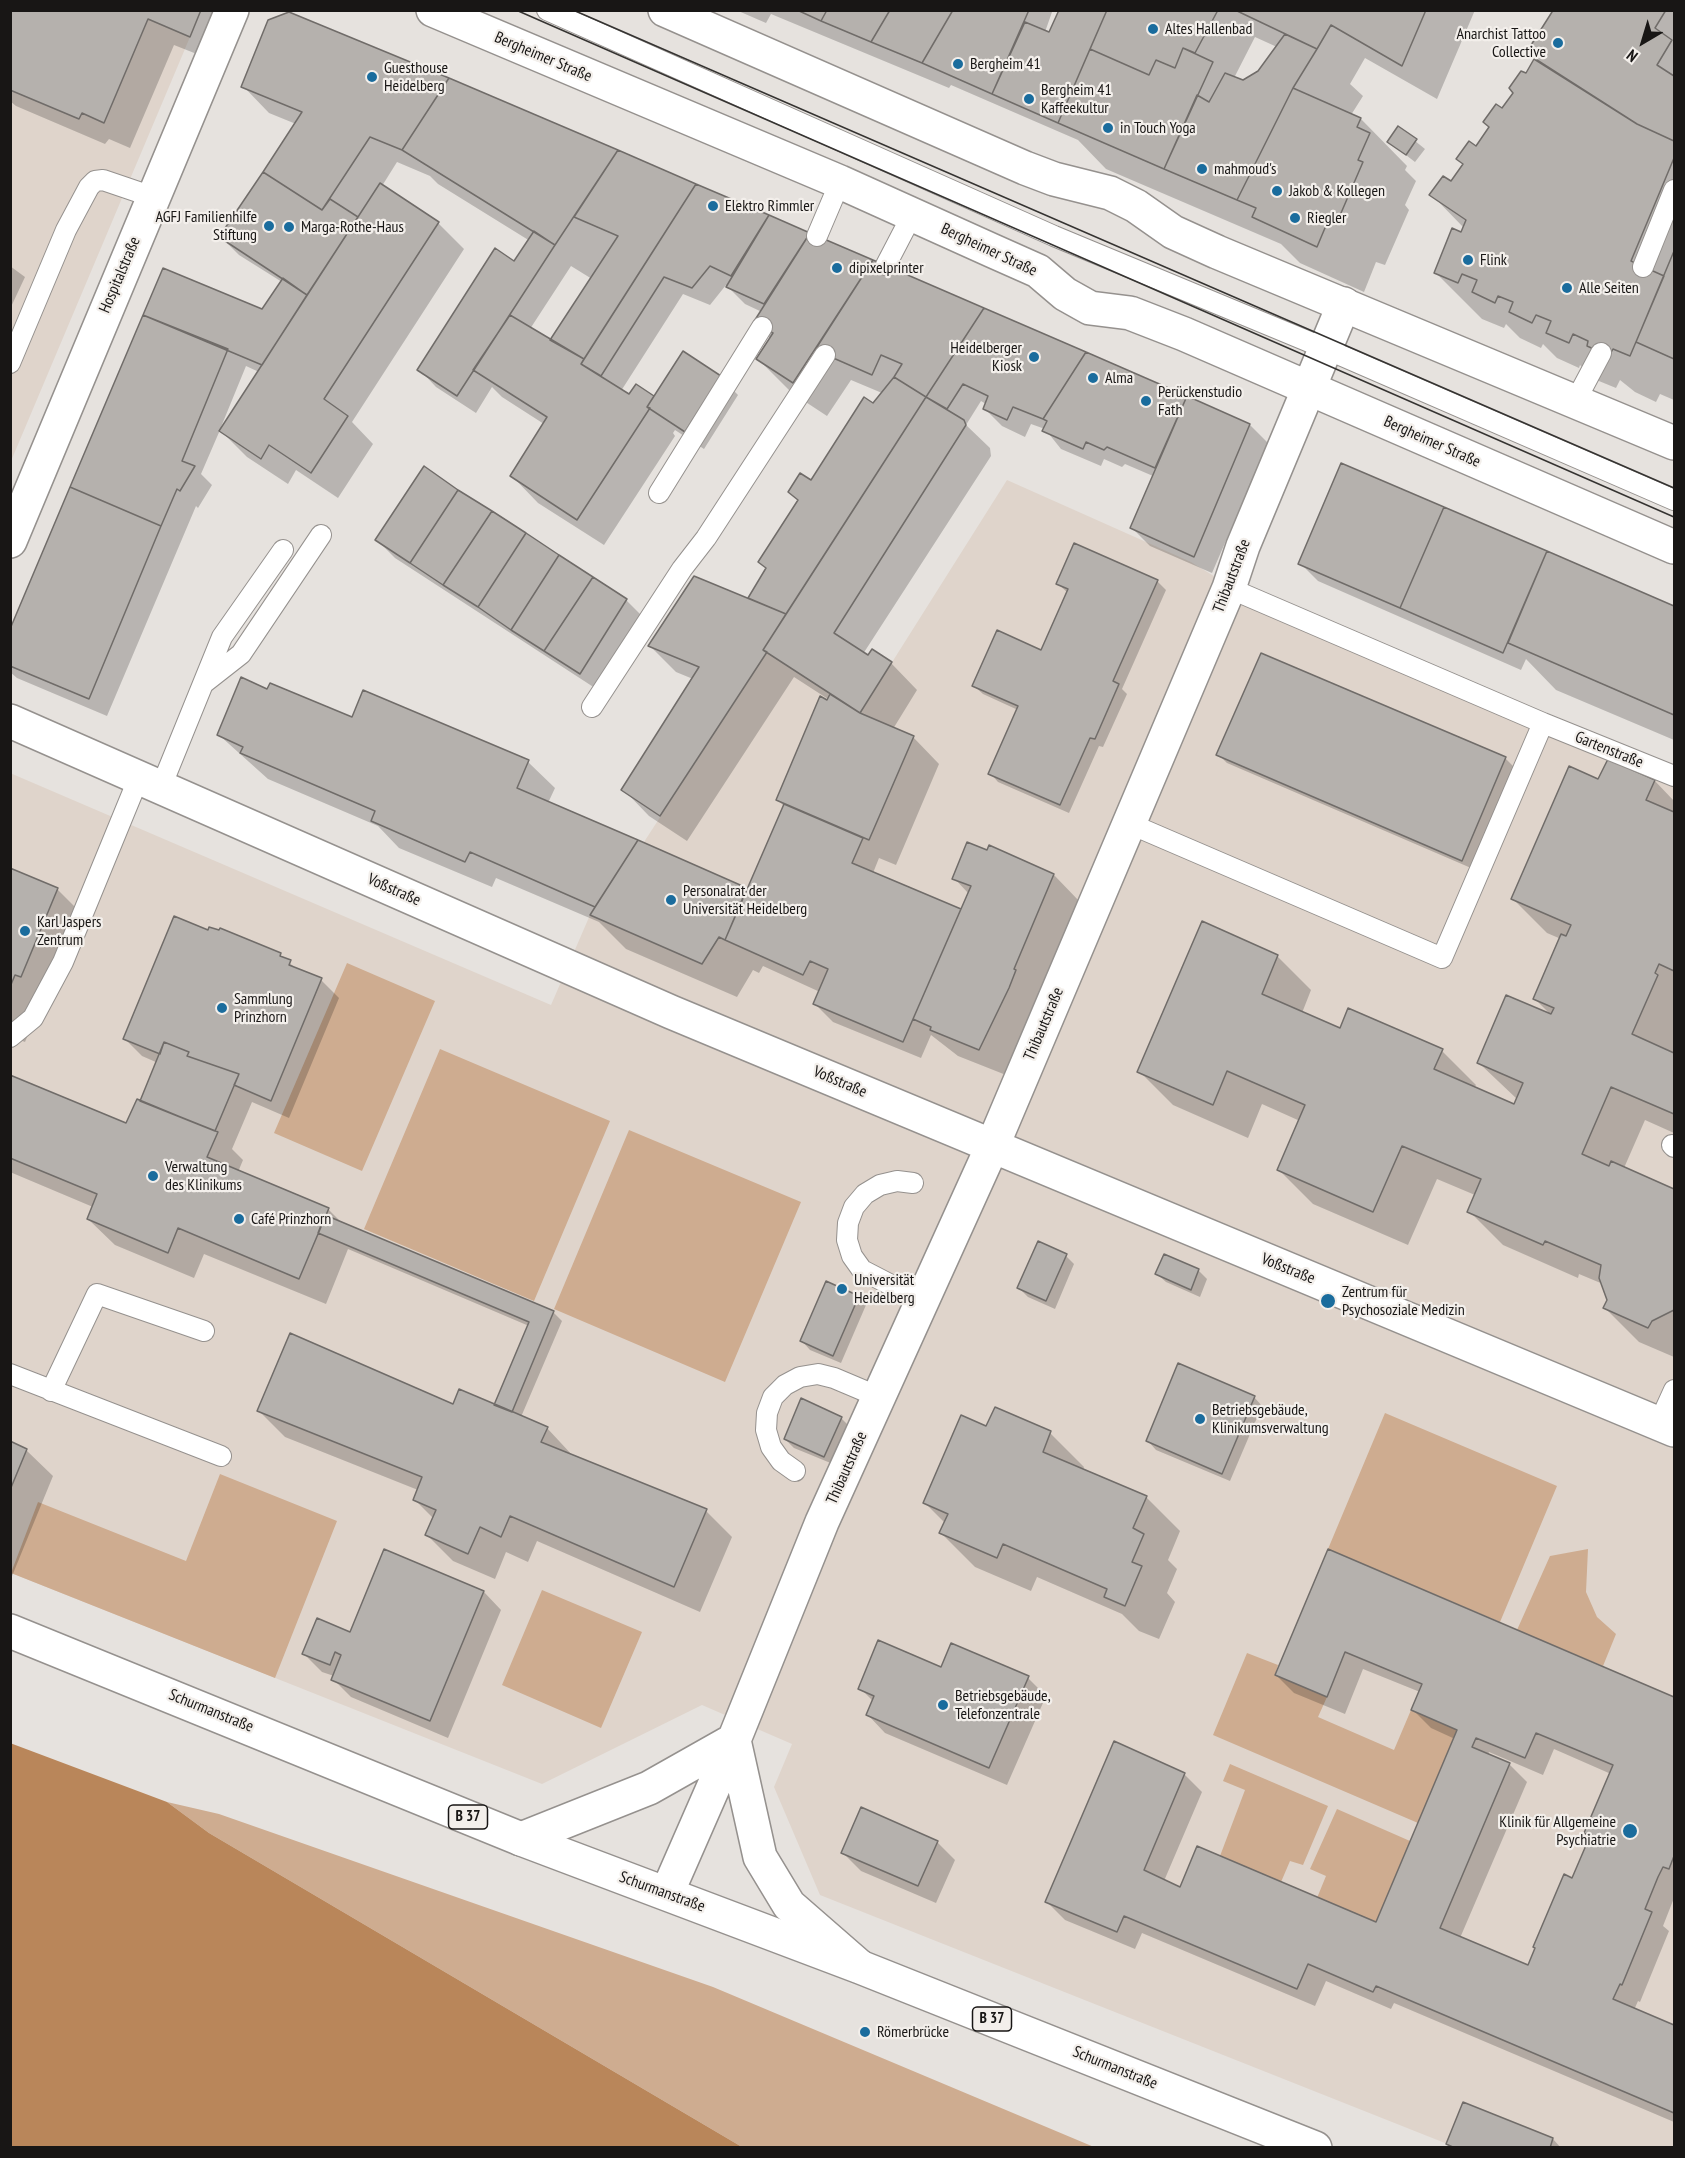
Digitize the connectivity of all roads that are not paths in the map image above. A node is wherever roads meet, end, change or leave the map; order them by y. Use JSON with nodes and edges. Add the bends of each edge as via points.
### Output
{"nodes":[{"id":1,"x":232,"y":10,"type":"edge"},
{"id":2,"x":433,"y":10,"type":"edge"},
{"id":3,"x":547,"y":10,"type":"edge"},
{"id":4,"x":665,"y":10,"type":"edge"},
{"id":5,"x":840,"y":182,"type":"junction"},
{"id":6,"x":1674,"y":190,"type":"edge"},
{"id":7,"x":153,"y":198,"type":"junction"},
{"id":8,"x":912,"y":215,"type":"junction"},
{"id":9,"x":817,"y":236,"type":"dead end"},
{"id":10,"x":886,"y":266,"type":"dead end"},
{"id":11,"x":1643,"y":267,"type":"dead end"},
{"id":12,"x":1344,"y":304,"type":"junction"},
{"id":13,"x":762,"y":327,"type":"dead end"},
{"id":14,"x":1324,"y":348,"type":"junction"},
{"id":15,"x":1601,"y":353,"type":"dead end"},
{"id":16,"x":825,"y":355,"type":"dead end"},
{"id":17,"x":10,"y":363,"type":"edge"},
{"id":18,"x":1308,"y":388,"type":"junction"},
{"id":19,"x":1576,"y":400,"type":"junction"},
{"id":20,"x":1674,"y":443,"type":"edge"},
{"id":21,"x":659,"y":493,"type":"dead end"},
{"id":22,"x":1674,"y":500,"type":"edge"},
{"id":23,"x":321,"y":535,"type":"dead end"},
{"id":24,"x":10,"y":541,"type":"edge"},
{"id":25,"x":1674,"y":547,"type":"edge"},
{"id":26,"x":283,"y":550,"type":"dead end"},
{"id":27,"x":1229,"y":588,"type":"junction"},
{"id":28,"x":204,"y":683,"type":"junction"},
{"id":29,"x":591,"y":707,"type":"dead end"},
{"id":30,"x":10,"y":722,"type":"edge"},
{"id":31,"x":1543,"y":723,"type":"junction"},
{"id":32,"x":1674,"y":776,"type":"edge"},
{"id":33,"x":150,"y":782,"type":"junction"},
{"id":34,"x":1128,"y":823,"type":"junction"},
{"id":35,"x":10,"y":1037,"type":"edge"},
{"id":36,"x":992,"y":1148,"type":"junction"},
{"id":37,"x":913,"y":1183,"type":"dead end"},
{"id":38,"x":922,"y":1301,"type":"junction"},
{"id":39,"x":204,"y":1331,"type":"dead end"},
{"id":40,"x":10,"y":1374,"type":"edge"},
{"id":41,"x":1674,"y":1390,"type":"edge"},
{"id":42,"x":51,"y":1391,"type":"junction"},
{"id":43,"x":879,"y":1397,"type":"junction"},
{"id":44,"x":1667,"y":1426,"type":"edge"},
{"id":45,"x":221,"y":1456,"type":"dead end"},
{"id":46,"x":795,"y":1471,"type":"dead end"},
{"id":47,"x":10,"y":1631,"type":"edge"},
{"id":48,"x":734,"y":1740,"type":"junction"},
{"id":49,"x":521,"y":1839,"type":"junction"},
{"id":50,"x":667,"y":1893,"type":"junction"},
{"id":51,"x":860,"y":1967,"type":"junction"},
{"id":52,"x":1315,"y":2148,"type":"edge"}],
"edges":[{"from":1,"to":7,"type":"street","name":"Hospitalstraße"},
{"from":2,"to":5,"type":"street","name":"Bergheimer Straße"},
{"from":3,"to":14,"type":"lane","via":[[1054,236]]},
{"from":4,"to":12,"type":"street","via":[[1025,168],[1110,193],[1173,232]]},
{"from":5,"to":8,"type":"street","name":"Bergheimer Straße"},
{"from":5,"to":9,"type":"lane"},
{"from":6,"to":11,"type":"lane"},
{"from":7,"to":17,"type":"lane","via":[[103,180],[89,187],[66,230]]},
{"from":7,"to":24,"type":"street","name":"Hospitalstraße"},
{"from":8,"to":10,"type":"lane"},
{"from":8,"to":18,"type":"street","name":"Bergheimer Straße","via":[[1038,271],[1065,294],[1090,308],[1130,313]]},
{"from":12,"to":14,"type":"street","name":"Thibautstraße"},
{"from":12,"to":19,"type":"street"},
{"from":13,"to":21,"type":"lane"},
{"from":14,"to":18,"type":"street","name":"Thibautstraße"},
{"from":14,"to":22,"type":"lane"},
{"from":15,"to":19,"type":"lane"},
{"from":16,"to":29,"type":"lane"},
{"from":18,"to":25,"type":"street","name":"Bergheimer Straße"},
{"from":18,"to":27,"type":"street","name":"Thibautstraße"},
{"from":19,"to":20,"type":"street"},
{"from":23,"to":28,"type":"lane","via":[[241,654]]},
{"from":26,"to":28,"type":"lane","via":[[222,637]]},
{"from":27,"to":31,"type":"lane","name":"Gartenstraße"},
{"from":27,"to":34,"type":"street","name":"Thibautstraße"},
{"from":28,"to":33,"type":"lane"},
{"from":30,"to":33,"type":"street","name":"Voßstraße"},
{"from":31,"to":32,"type":"lane","name":"Gartenstraße"},
{"from":31,"to":34,"type":"lane","via":[[1442,958]]},
{"from":33,"to":35,"type":"lane","via":[[33,1018]]},
{"from":33,"to":36,"type":"street","name":"Voßstraße","via":[[671,1012]]},
{"from":34,"to":36,"type":"street","name":"Thibautstraße"},
{"from":36,"to":38,"type":"street","name":"Thibautstraße"},
{"from":36,"to":44,"type":"street","name":"Voßstraße"},
{"from":37,"to":38,"type":"lane","via":[[880,1185],[865,1194],[854,1207],[847,1240],[862,1270]]},
{"from":38,"to":43,"type":"street","name":"Thibautstraße"},
{"from":39,"to":42,"type":"lane","via":[[97,1293]]},
{"from":40,"to":42,"type":"lane"},
{"from":41,"to":44,"type":"lane"},
{"from":42,"to":45,"type":"lane"},
{"from":43,"to":46,"type":"lane","via":[[818,1374],[785,1385],[773,1397],[765,1430],[781,1461]]},
{"from":43,"to":48,"type":"street","name":"Thibautstraße","via":[[822,1522]]},
{"from":47,"to":49,"type":"street","name":"Schurmanstraße","number":"B 37"},
{"from":48,"to":49,"type":"street","via":[[649,1788]]},
{"from":48,"to":50,"type":"street","name":"Thibautstraße"},
{"from":48,"to":51,"type":"street","via":[[760,1857],[789,1905]]},
{"from":49,"to":50,"type":"street","name":"Schurmanstraße","number":"B 37"},
{"from":50,"to":51,"type":"street","name":"Schurmanstraße","number":"B 37"},
{"from":51,"to":52,"type":"street","name":"Schurmanstraße","number":"B 37"}]}
